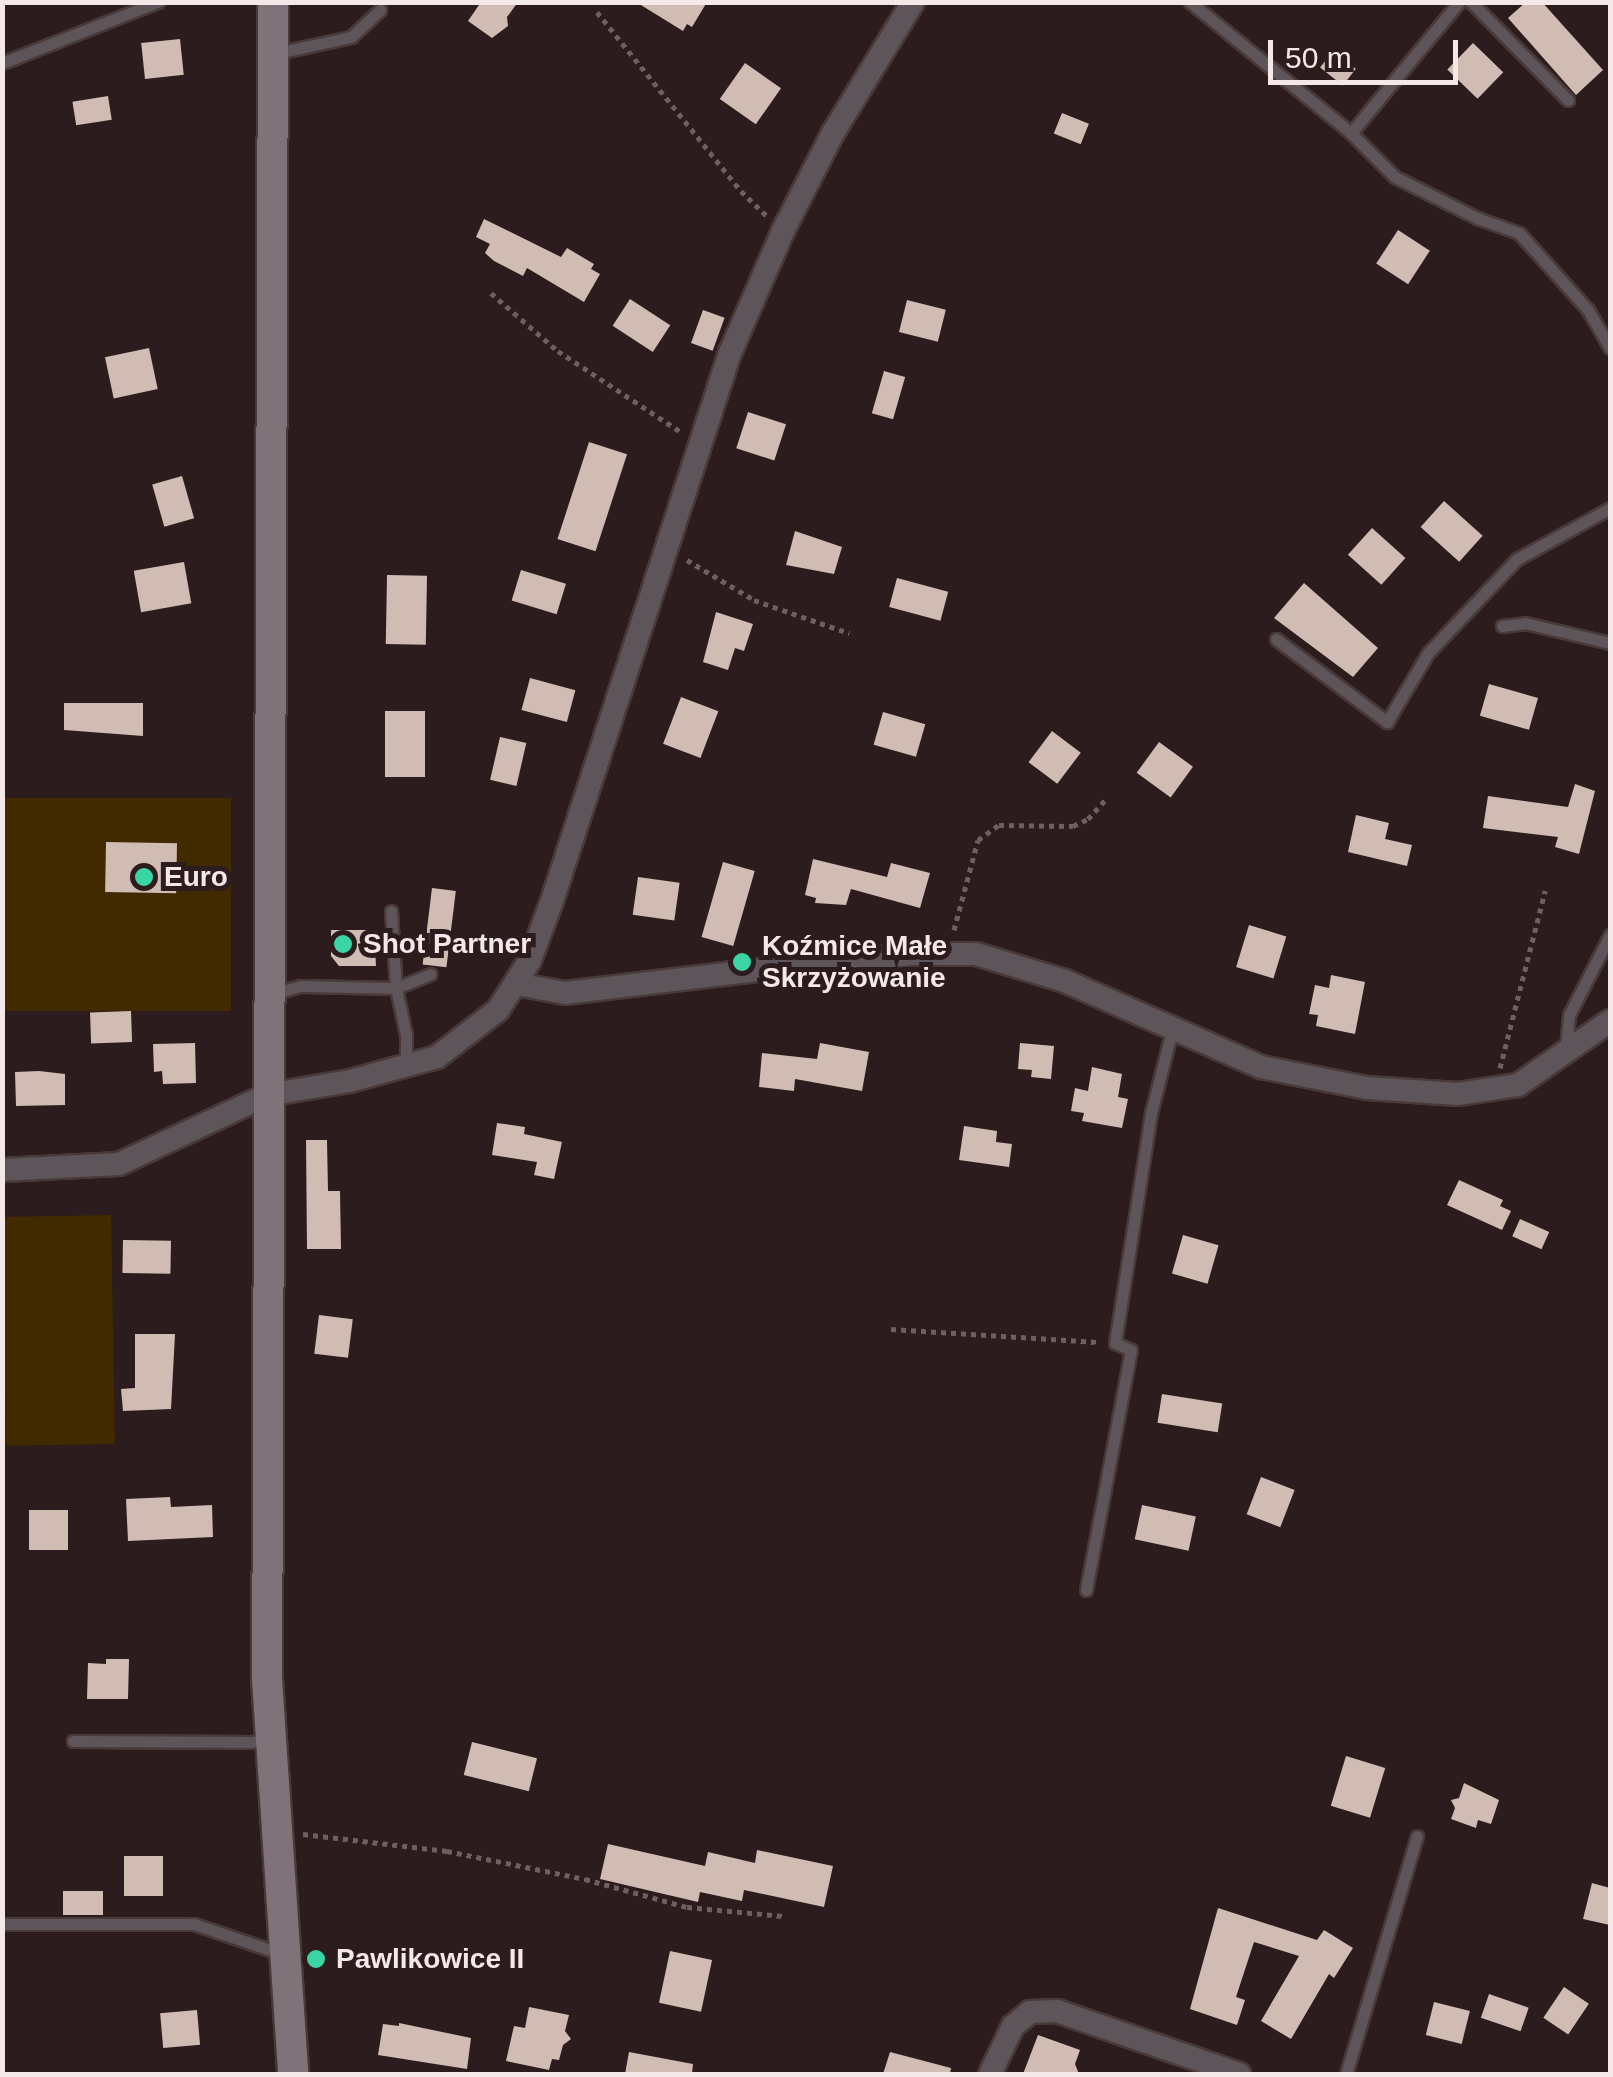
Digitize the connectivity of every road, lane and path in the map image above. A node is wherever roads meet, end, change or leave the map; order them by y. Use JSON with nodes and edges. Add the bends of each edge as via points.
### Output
{"nodes":[{"id":1,"x":158,"y":2,"type":"edge"},
{"id":2,"x":273,"y":2,"type":"edge"},
{"id":3,"x":913,"y":2,"type":"edge"},
{"id":4,"x":1190,"y":2,"type":"edge"},
{"id":5,"x":1459,"y":2,"type":"edge"},
{"id":6,"x":1471,"y":2,"type":"edge"},
{"id":7,"x":380,"y":10,"type":"dead end"},
{"id":8,"x":596,"y":12,"type":"dead end"},
{"id":9,"x":273,"y":54,"type":"junction"},
{"id":10,"x":2,"y":63,"type":"edge"},
{"id":11,"x":1568,"y":100,"type":"dead end"},
{"id":12,"x":1350,"y":133,"type":"junction"},
{"id":13,"x":783,"y":231,"type":"junction"},
{"id":14,"x":491,"y":293,"type":"dead end"},
{"id":15,"x":1610,"y":348,"type":"edge"},
{"id":16,"x":701,"y":444,"type":"junction"},
{"id":17,"x":1610,"y":508,"type":"edge"},
{"id":18,"x":668,"y":548,"type":"junction"},
{"id":19,"x":1502,"y":626,"type":"dead end"},
{"id":20,"x":849,"y":633,"type":"dead end"},
{"id":21,"x":1276,"y":639,"type":"dead end"},
{"id":22,"x":1610,"y":643,"type":"edge"},
{"id":23,"x":1106,"y":800,"type":"dead end"},
{"id":24,"x":1545,"y":891,"type":"dead end"},
{"id":25,"x":391,"y":910,"type":"dead end"},
{"id":26,"x":1610,"y":935,"type":"edge"},
{"id":27,"x":948,"y":952,"type":"junction"},
{"id":28,"x":430,"y":974,"type":"dead end"},
{"id":29,"x":516,"y":984,"type":"junction"},
{"id":30,"x":396,"y":988,"type":"junction"},
{"id":31,"x":268,"y":995,"type":"junction"},
{"id":32,"x":1610,"y":1022,"type":"edge"},
{"id":33,"x":1172,"y":1030,"type":"junction"},
{"id":34,"x":1566,"y":1053,"type":"junction"},
{"id":35,"x":406,"y":1068,"type":"junction"},
{"id":36,"x":1499,"y":1091,"type":"junction"},
{"id":37,"x":267,"y":1095,"type":"junction"},
{"id":38,"x":2,"y":1170,"type":"edge"},
{"id":39,"x":891,"y":1329,"type":"dead end"},
{"id":40,"x":1114,"y":1343,"type":"junction"},
{"id":41,"x":1086,"y":1590,"type":"dead end"},
{"id":42,"x":270,"y":1738,"type":"junction"},
{"id":43,"x":73,"y":1741,"type":"dead end"},
{"id":44,"x":275,"y":1831,"type":"junction"},
{"id":45,"x":1416,"y":1836,"type":"dead end"},
{"id":46,"x":783,"y":1916,"type":"dead end"},
{"id":47,"x":2,"y":1924,"type":"edge"},
{"id":48,"x":282,"y":1954,"type":"junction"},
{"id":49,"x":293,"y":2074,"type":"edge"},
{"id":50,"x":990,"y":2074,"type":"edge"},
{"id":51,"x":1239,"y":2074,"type":"edge"},
{"id":52,"x":1346,"y":2074,"type":"edge"}],
"edges":[{"from":1,"to":10,"type":"lane"},
{"from":2,"to":9,"type":"main road"},
{"from":3,"to":13,"type":"street"},
{"from":4,"to":12,"type":"lane"},
{"from":5,"to":12,"type":"lane"},
{"from":6,"to":11,"type":"lane"},
{"from":7,"to":9,"type":"lane","via":[[351,37]]},
{"from":8,"to":13,"type":"path","via":[[741,191]]},
{"from":9,"to":31,"type":"main road"},
{"from":12,"to":15,"type":"lane","via":[[1395,177],[1519,234],[1588,310]]},
{"from":13,"to":16,"type":"street","via":[[730,353]]},
{"from":14,"to":16,"type":"path","via":[[558,351]]},
{"from":16,"to":18,"type":"street"},
{"from":17,"to":21,"type":"lane","via":[[1518,559],[1428,653],[1387,722]]},
{"from":18,"to":20,"type":"path","via":[[754,600]]},
{"from":18,"to":29,"type":"street","via":[[552,901]]},
{"from":19,"to":22,"type":"lane","via":[[1525,623]]},
{"from":23,"to":27,"type":"path","via":[[1073,826],[1000,825],[978,840]]},
{"from":24,"to":36,"type":"path","via":[[1500,1062]]},
{"from":25,"to":30,"type":"lane"},
{"from":26,"to":34,"type":"lane","via":[[1569,1015]]},
{"from":27,"to":29,"type":"street","via":[[565,993]]},
{"from":27,"to":33,"type":"street","via":[[1035,970]]},
{"from":28,"to":30,"type":"lane"},
{"from":29,"to":35,"type":"street","via":[[483,1025],[436,1057]]},
{"from":30,"to":31,"type":"lane","via":[[300,986]]},
{"from":30,"to":35,"type":"lane"},
{"from":31,"to":37,"type":"main road"},
{"from":32,"to":34,"type":"street"},
{"from":33,"to":36,"type":"street","via":[[1261,1068],[1306,1078],[1429,1092]]},
{"from":33,"to":40,"type":"lane","via":[[1151,1113]]},
{"from":34,"to":36,"type":"street"},
{"from":35,"to":37,"type":"street"},
{"from":37,"to":38,"type":"street","via":[[120,1164]]},
{"from":37,"to":42,"type":"main road"},
{"from":39,"to":40,"type":"path"},
{"from":40,"to":41,"type":"lane","via":[[1132,1350]]},
{"from":42,"to":43,"type":"lane"},
{"from":42,"to":44,"type":"main road"},
{"from":44,"to":46,"type":"path","via":[[447,1851],[585,1878],[687,1907]]},
{"from":44,"to":48,"type":"main road"},
{"from":45,"to":52,"type":"lane"},
{"from":47,"to":48,"type":"lane","via":[[194,1924]]},
{"from":48,"to":49,"type":"main road"},
{"from":50,"to":51,"type":"street","via":[[1013,2026],[1030,2012],[1057,2011]]}]}
